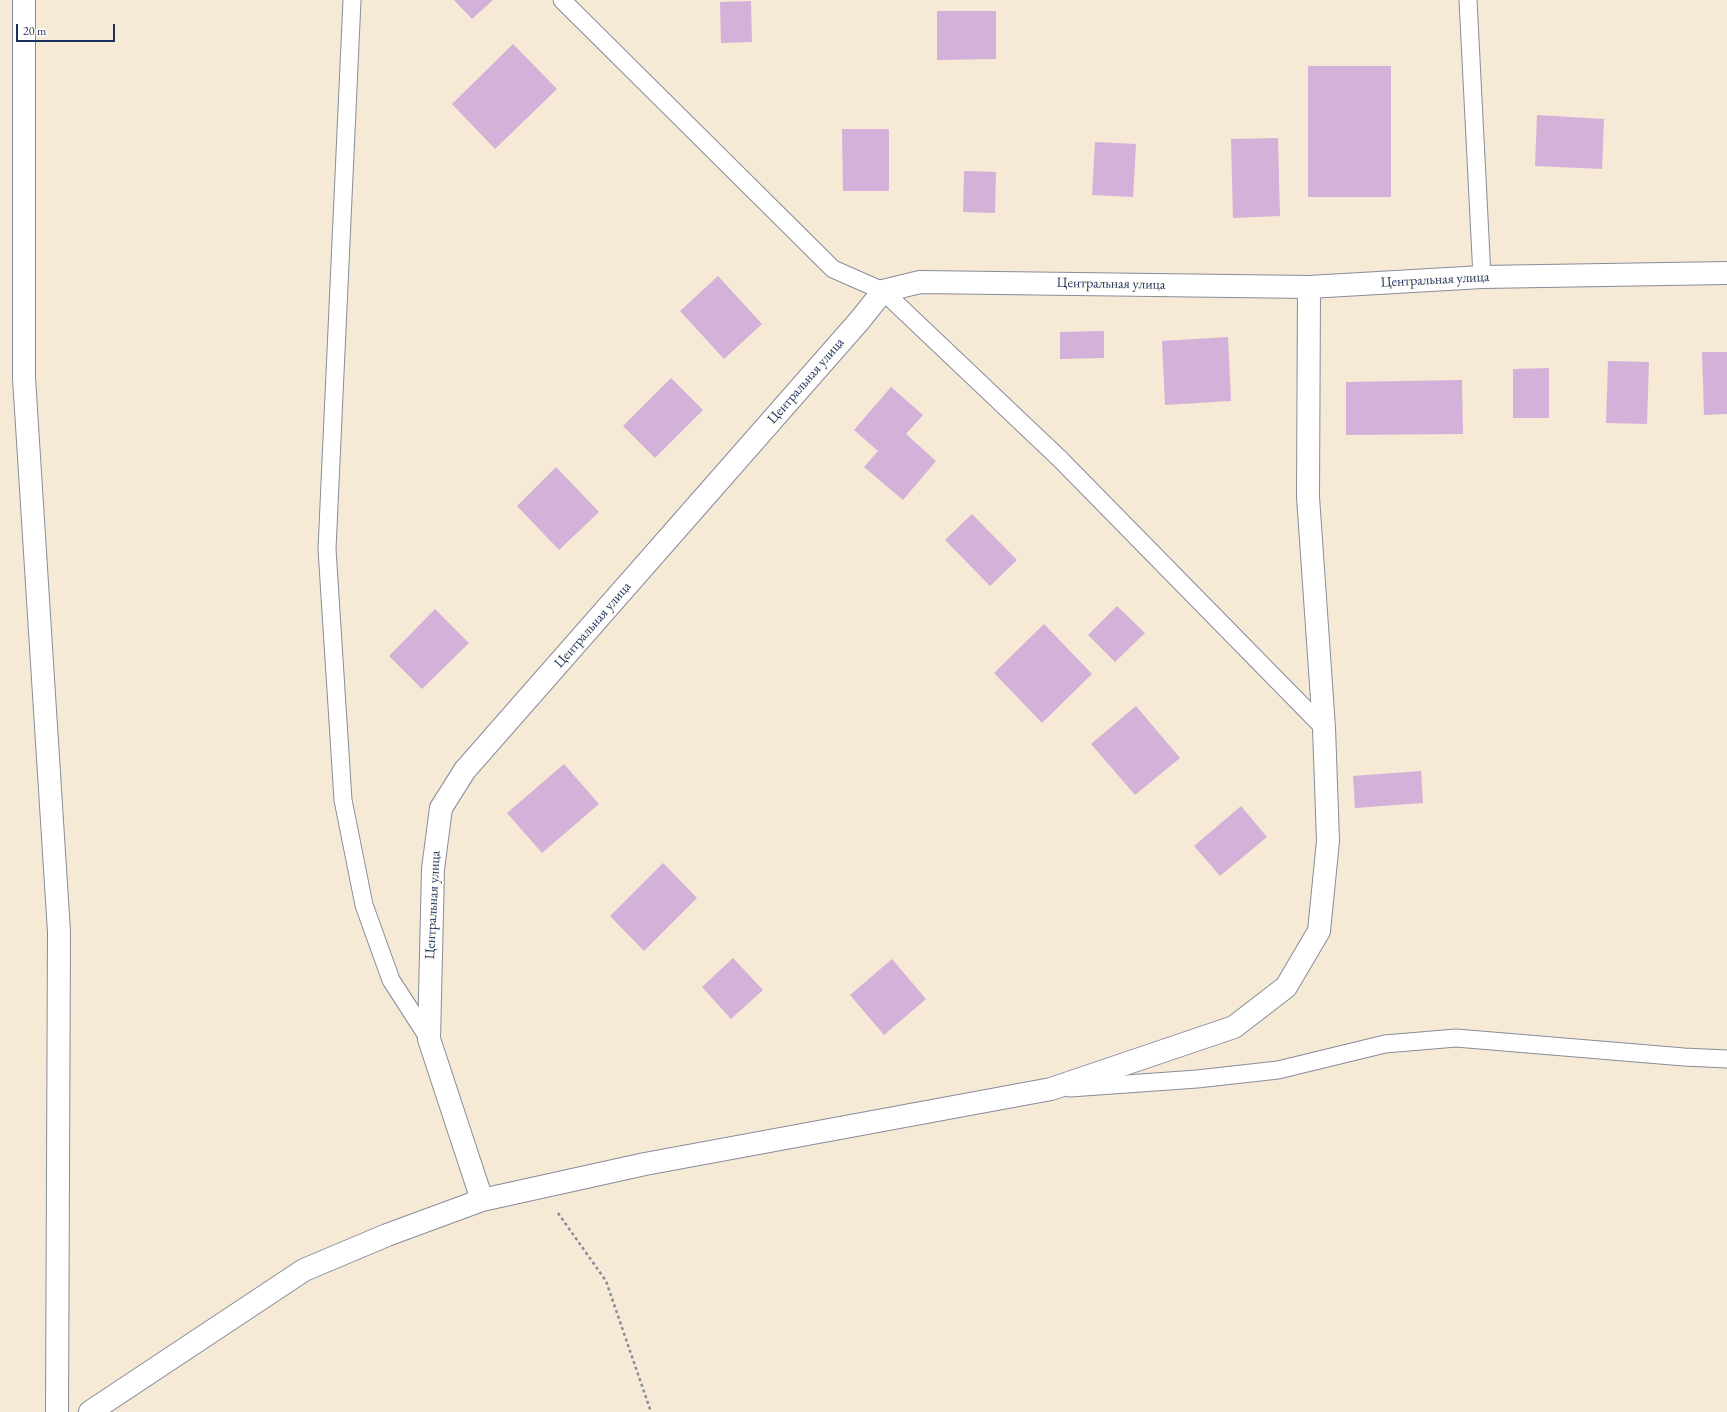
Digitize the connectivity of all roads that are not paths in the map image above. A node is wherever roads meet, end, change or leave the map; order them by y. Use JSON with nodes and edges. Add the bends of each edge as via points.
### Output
{"nodes":[{"id":1,"x":24,"y":0,"type":"edge"},
{"id":2,"x":352,"y":0,"type":"edge"},
{"id":3,"x":562,"y":0,"type":"edge"},
{"id":4,"x":1468,"y":0,"type":"edge"},
{"id":5,"x":1727,"y":273,"type":"edge"},
{"id":6,"x":1482,"y":277,"type":"junction"},
{"id":7,"x":1309,"y":287,"type":"junction"},
{"id":8,"x":883,"y":291,"type":"junction"},
{"id":9,"x":1324,"y":728,"type":"junction"},
{"id":10,"x":429,"y":1039,"type":"junction"},
{"id":11,"x":1727,"y":1059,"type":"edge"},
{"id":12,"x":1051,"y":1089,"type":"junction"},
{"id":13,"x":482,"y":1200,"type":"junction"},
{"id":14,"x":57,"y":1412,"type":"edge"},
{"id":15,"x":90,"y":1412,"type":"edge"}],
"edges":[{"from":1,"to":14,"type":"street","via":[[24,378],[59,932]]},
{"from":2,"to":10,"type":"lane","via":[[327,549],[343,800],[364,905],[392,980]]},
{"from":3,"to":8,"type":"lane","via":[[834,269]]},
{"from":4,"to":6,"type":"lane"},
{"from":5,"to":6,"type":"street","name":"Центральная улица"},
{"from":6,"to":7,"type":"street","name":"Центральная улица"},
{"from":7,"to":8,"type":"street","name":"Центральная улица","via":[[920,282]]},
{"from":7,"to":9,"type":"street","via":[[1308,497]]},
{"from":8,"to":9,"type":"lane","via":[[1060,459]]},
{"from":8,"to":10,"type":"street","name":"Центральная улица","via":[[465,770],[441,808],[433,869]]},
{"from":9,"to":12,"type":"street","via":[[1328,841],[1319,931],[1286,987],[1234,1027]]},
{"from":10,"to":13,"type":"street","name":"Центральная улица"},
{"from":11,"to":12,"type":"lane","via":[[1456,1038],[1385,1044],[1278,1070],[1197,1079]]},
{"from":12,"to":13,"type":"street","via":[[645,1164]]},
{"from":13,"to":15,"type":"street","via":[[387,1234],[304,1270]]}]}
